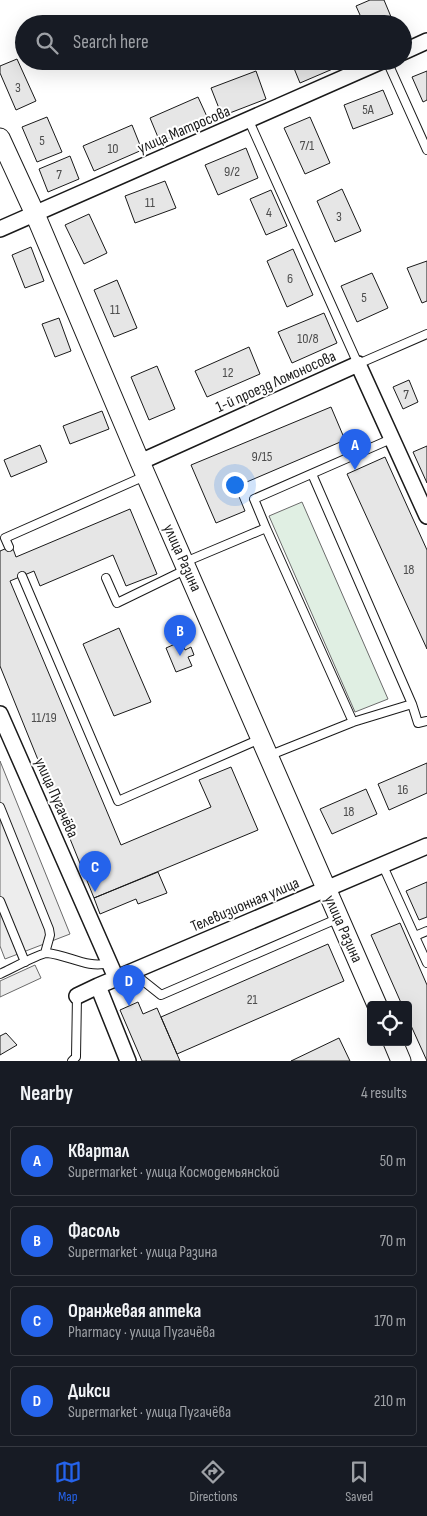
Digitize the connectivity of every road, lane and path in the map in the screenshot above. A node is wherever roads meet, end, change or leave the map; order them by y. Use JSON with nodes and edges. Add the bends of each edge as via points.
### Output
{"nodes":[{"id":1,"x":427,"y":41,"type":"edge"},
{"id":2,"x":412,"y":48,"type":"edge"},
{"id":3,"x":362,"y":70,"type":"edge"},
{"id":4,"x":390,"y":70,"type":"edge"},
{"id":5,"x":248,"y":121,"type":"junction"},
{"id":6,"x":0,"y":138,"type":"edge"},
{"id":7,"x":427,"y":150,"type":"edge"},
{"id":8,"x":35,"y":214,"type":"junction"},
{"id":9,"x":0,"y":229,"type":"edge"},
{"id":10,"x":427,"y":334,"type":"edge"},
{"id":11,"x":358,"y":364,"type":"junction"},
{"id":12,"x":391,"y":439,"type":"junction"},
{"id":13,"x":143,"y":468,"type":"junction"},
{"id":14,"x":312,"y":474,"type":"junction"},
{"id":15,"x":427,"y":516,"type":"edge"},
{"id":16,"x":266,"y":528,"type":"junction"},
{"id":17,"x":2,"y":539,"type":"edge"},
{"id":18,"x":9,"y":547,"type":"dead end"},
{"id":19,"x":185,"y":566,"type":"junction"},
{"id":20,"x":22,"y":576,"type":"dead end"},
{"id":21,"x":106,"y":578,"type":"dead end"},
{"id":22,"x":412,"y":704,"type":"junction"},
{"id":23,"x":0,"y":714,"type":"edge"},
{"id":24,"x":427,"y":721,"type":"edge"},
{"id":25,"x":353,"y":722,"type":"junction"},
{"id":26,"x":260,"y":739,"type":"junction"},
{"id":27,"x":268,"y":756,"type":"junction"},
{"id":28,"x":0,"y":806,"type":"edge"},
{"id":29,"x":427,"y":846,"type":"edge"},
{"id":30,"x":384,"y":866,"type":"junction"},
{"id":31,"x":326,"y":889,"type":"junction"},
{"id":32,"x":0,"y":901,"type":"edge"},
{"id":33,"x":339,"y":918,"type":"junction"},
{"id":34,"x":427,"y":931,"type":"edge"},
{"id":35,"x":415,"y":936,"type":"junction"},
{"id":36,"x":46,"y":952,"type":"junction"},
{"id":37,"x":25,"y":962,"type":"junction"},
{"id":38,"x":109,"y":963,"type":"junction"},
{"id":39,"x":427,"y":963,"type":"edge"},
{"id":40,"x":132,"y":972,"type":"junction"},
{"id":41,"x":0,"y":974,"type":"edge"},
{"id":42,"x":116,"y":978,"type":"junction"},
{"id":43,"x":98,"y":986,"type":"junction"},
{"id":44,"x":77,"y":996,"type":"joint"},
{"id":45,"x":375,"y":1001,"type":"edge"},
{"id":46,"x":395,"y":1046,"type":"edge"},
{"id":47,"x":72,"y":1061,"type":"edge"},
{"id":48,"x":128,"y":1061,"type":"edge"},
{"id":49,"x":401,"y":1061,"type":"edge"}],
"edges":[{"from":1,"to":2,"type":"street"},
{"from":3,"to":5,"type":"street","name":"улица Матросова"},
{"from":4,"to":7,"type":"lane"},
{"from":5,"to":8,"type":"street","name":"улица Матросова"},
{"from":5,"to":11,"type":"lane"},
{"from":6,"to":8,"type":"street","name":"улица Разина"},
{"from":8,"to":9,"type":"street","name":"улица Матросова"},
{"from":8,"to":13,"type":"street","name":"улица Разина"},
{"from":10,"to":11,"type":"lane","name":"1-й проезд Ломоносова"},
{"from":11,"to":12,"type":"street"},
{"from":11,"to":13,"type":"street","name":"1-й проезд Ломоносова"},
{"from":12,"to":14,"type":"lane"},
{"from":12,"to":15,"type":"street"},
{"from":13,"to":17,"type":"lane"},
{"from":13,"to":19,"type":"street","name":"улица Разина"},
{"from":14,"to":16,"type":"lane","via":[[254,498]]},
{"from":14,"to":22,"type":"lane"},
{"from":16,"to":19,"type":"lane"},
{"from":16,"to":25,"type":"lane"},
{"from":17,"to":18,"type":"lane"},
{"from":19,"to":21,"type":"lane","via":[[117,603]]},
{"from":19,"to":26,"type":"street","name":"улица Разина"},
{"from":20,"to":26,"type":"lane","via":[[118,801]]},
{"from":22,"to":24,"type":"lane","via":[[418,724]]},
{"from":22,"to":25,"type":"lane"},
{"from":23,"to":38,"type":"street","name":"улица Пугачёва"},
{"from":25,"to":27,"type":"lane"},
{"from":26,"to":27,"type":"street","name":"улица Разина"},
{"from":27,"to":31,"type":"street","name":"улица Разина"},
{"from":28,"to":36,"type":"lane","via":[[49,929]]},
{"from":29,"to":30,"type":"street","name":"Телевизионная улица"},
{"from":30,"to":31,"type":"street","name":"Телевизионная улица"},
{"from":30,"to":35,"type":"lane"},
{"from":31,"to":33,"type":"street","name":"улица Разина"},
{"from":31,"to":40,"type":"street","name":"Телевизионная улица"},
{"from":32,"to":37,"type":"lane"},
{"from":33,"to":40,"type":"lane","via":[[161,995]]},
{"from":33,"to":45,"type":"street","name":"улица Разина"},
{"from":34,"to":35,"type":"lane"},
{"from":35,"to":39,"type":"lane"},
{"from":36,"to":37,"type":"lane"},
{"from":36,"to":38,"type":"lane","via":[[92,965]]},
{"from":37,"to":41,"type":"lane"},
{"from":38,"to":42,"type":"street","name":"улица Пугачёва"},
{"from":40,"to":42,"type":"street","name":"Телевизионная улица"},
{"from":42,"to":43,"type":"street","name":"Телевизионная улица"},
{"from":43,"to":44,"type":"street","name":"Телевизионная улица"},
{"from":43,"to":48,"type":"street"},
{"from":44,"to":47,"type":"lane","via":[[76,1057]]},
{"from":46,"to":49,"type":"street"}]}
